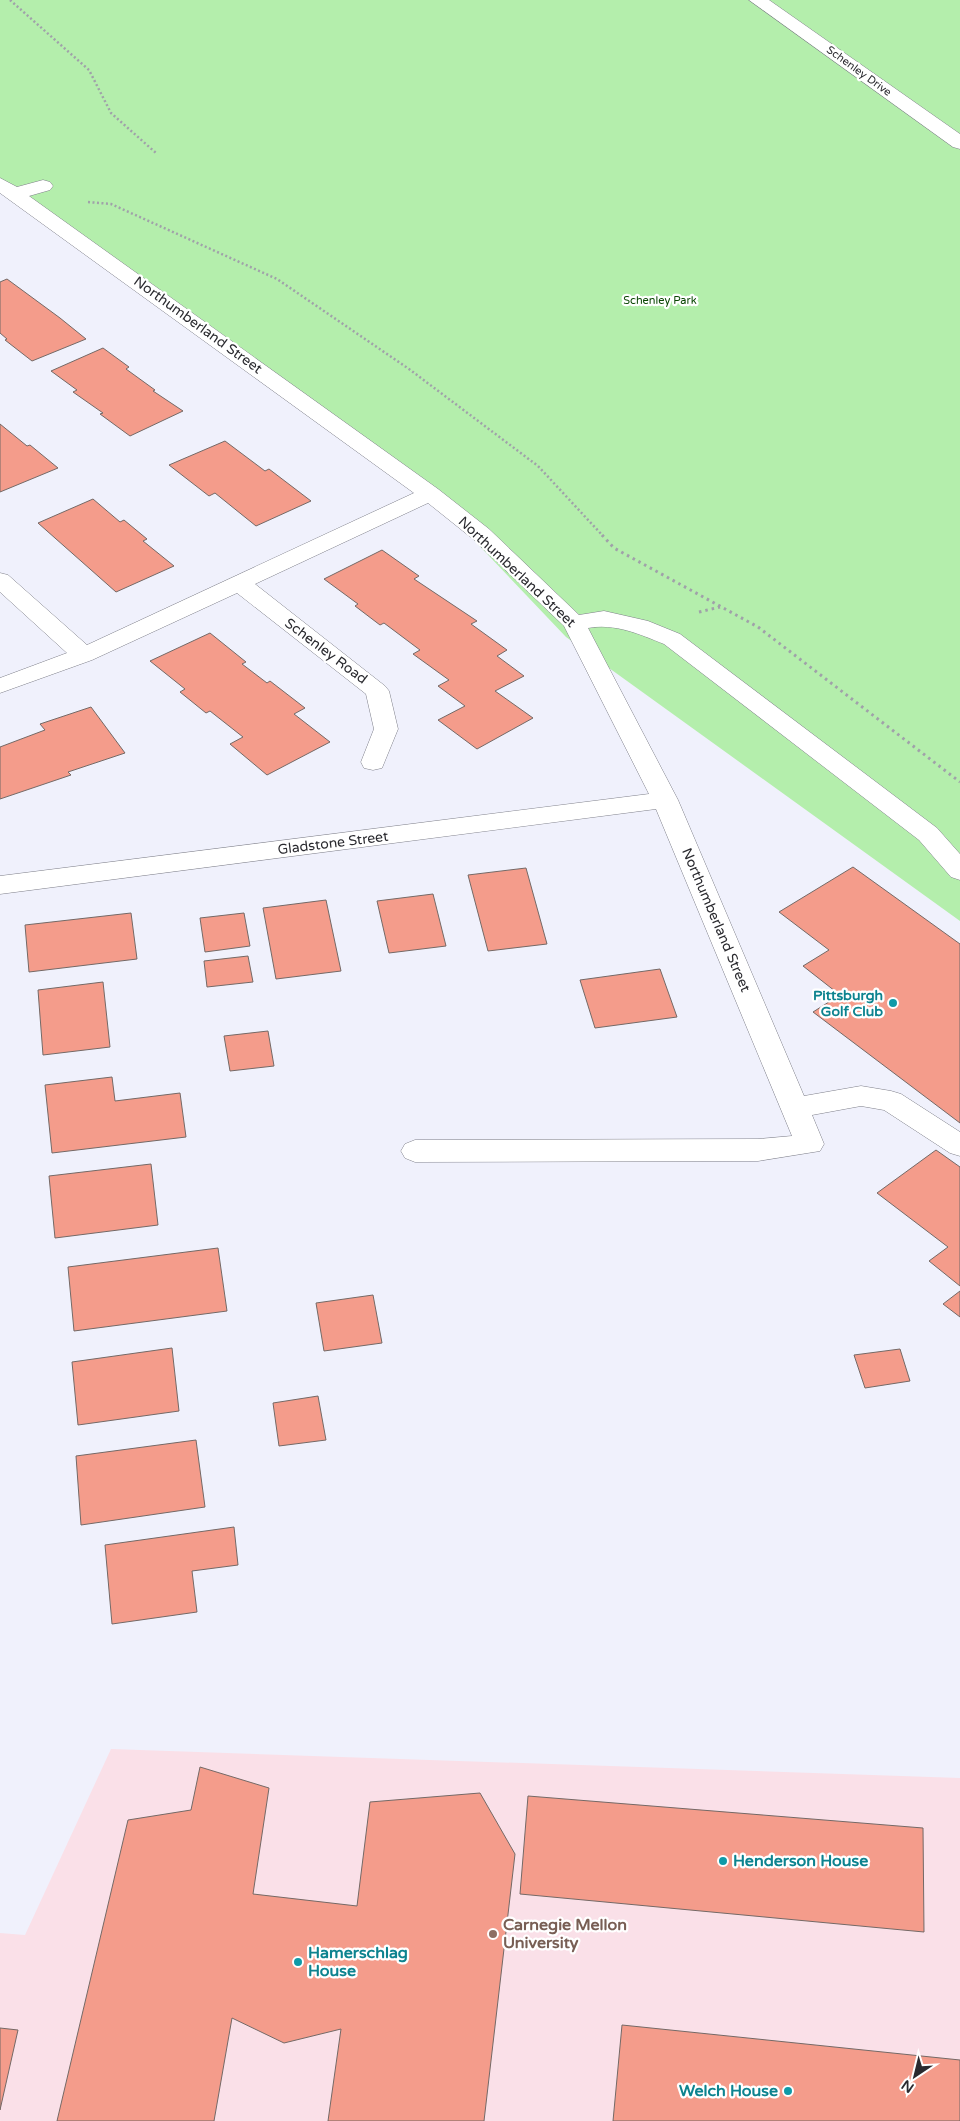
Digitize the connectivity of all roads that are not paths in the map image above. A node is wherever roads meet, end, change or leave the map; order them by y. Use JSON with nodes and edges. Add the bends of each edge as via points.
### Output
{"nodes":[{"id":1,"x":758,"y":0,"type":"edge"},
{"id":2,"x":960,"y":143,"type":"edge"},
{"id":3,"x":43,"y":186,"type":"dead end"},
{"id":4,"x":12,"y":192,"type":"edge"},
{"id":5,"x":430,"y":494,"type":"junction"},
{"id":6,"x":0,"y":580,"type":"edge"},
{"id":7,"x":240,"y":584,"type":"junction"},
{"id":8,"x":574,"y":623,"type":"junction"},
{"id":9,"x":84,"y":655,"type":"junction"},
{"id":10,"x":0,"y":686,"type":"edge"},
{"id":11,"x":373,"y":762,"type":"dead end"},
{"id":12,"x":666,"y":800,"type":"junction"},
{"id":13,"x":960,"y":871,"type":"edge"},
{"id":14,"x":0,"y":885,"type":"edge"},
{"id":15,"x":796,"y":1108,"type":"junction"},
{"id":16,"x":960,"y":1146,"type":"edge"},
{"id":17,"x":415,"y":1151,"type":"dead end"}],
"edges":[{"from":1,"to":2,"type":"street","name":"Schenley Drive"},
{"from":3,"to":4,"type":"street"},
{"from":4,"to":5,"type":"street","name":"Northumberland Street"},
{"from":5,"to":7,"type":"street"},
{"from":5,"to":8,"type":"street","name":"Northumberland Street","via":[[480,534]]},
{"from":6,"to":9,"type":"street"},
{"from":7,"to":9,"type":"street"},
{"from":7,"to":11,"type":"street","name":"Schenley Road","via":[[377,690],[386,728]]},
{"from":8,"to":12,"type":"street","name":"Northumberland Street"},
{"from":8,"to":13,"type":"street","via":[[604,618],[640,626],[672,639],[928,834]]},
{"from":9,"to":10,"type":"street"},
{"from":12,"to":14,"type":"street","name":"Gladstone Street"},
{"from":12,"to":15,"type":"street","name":"Northumberland Street"},
{"from":15,"to":16,"type":"street","via":[[861,1096],[892,1101]]},
{"from":15,"to":17,"type":"street","name":"Northumberland Street","via":[[810,1144],[758,1150]]}]}
